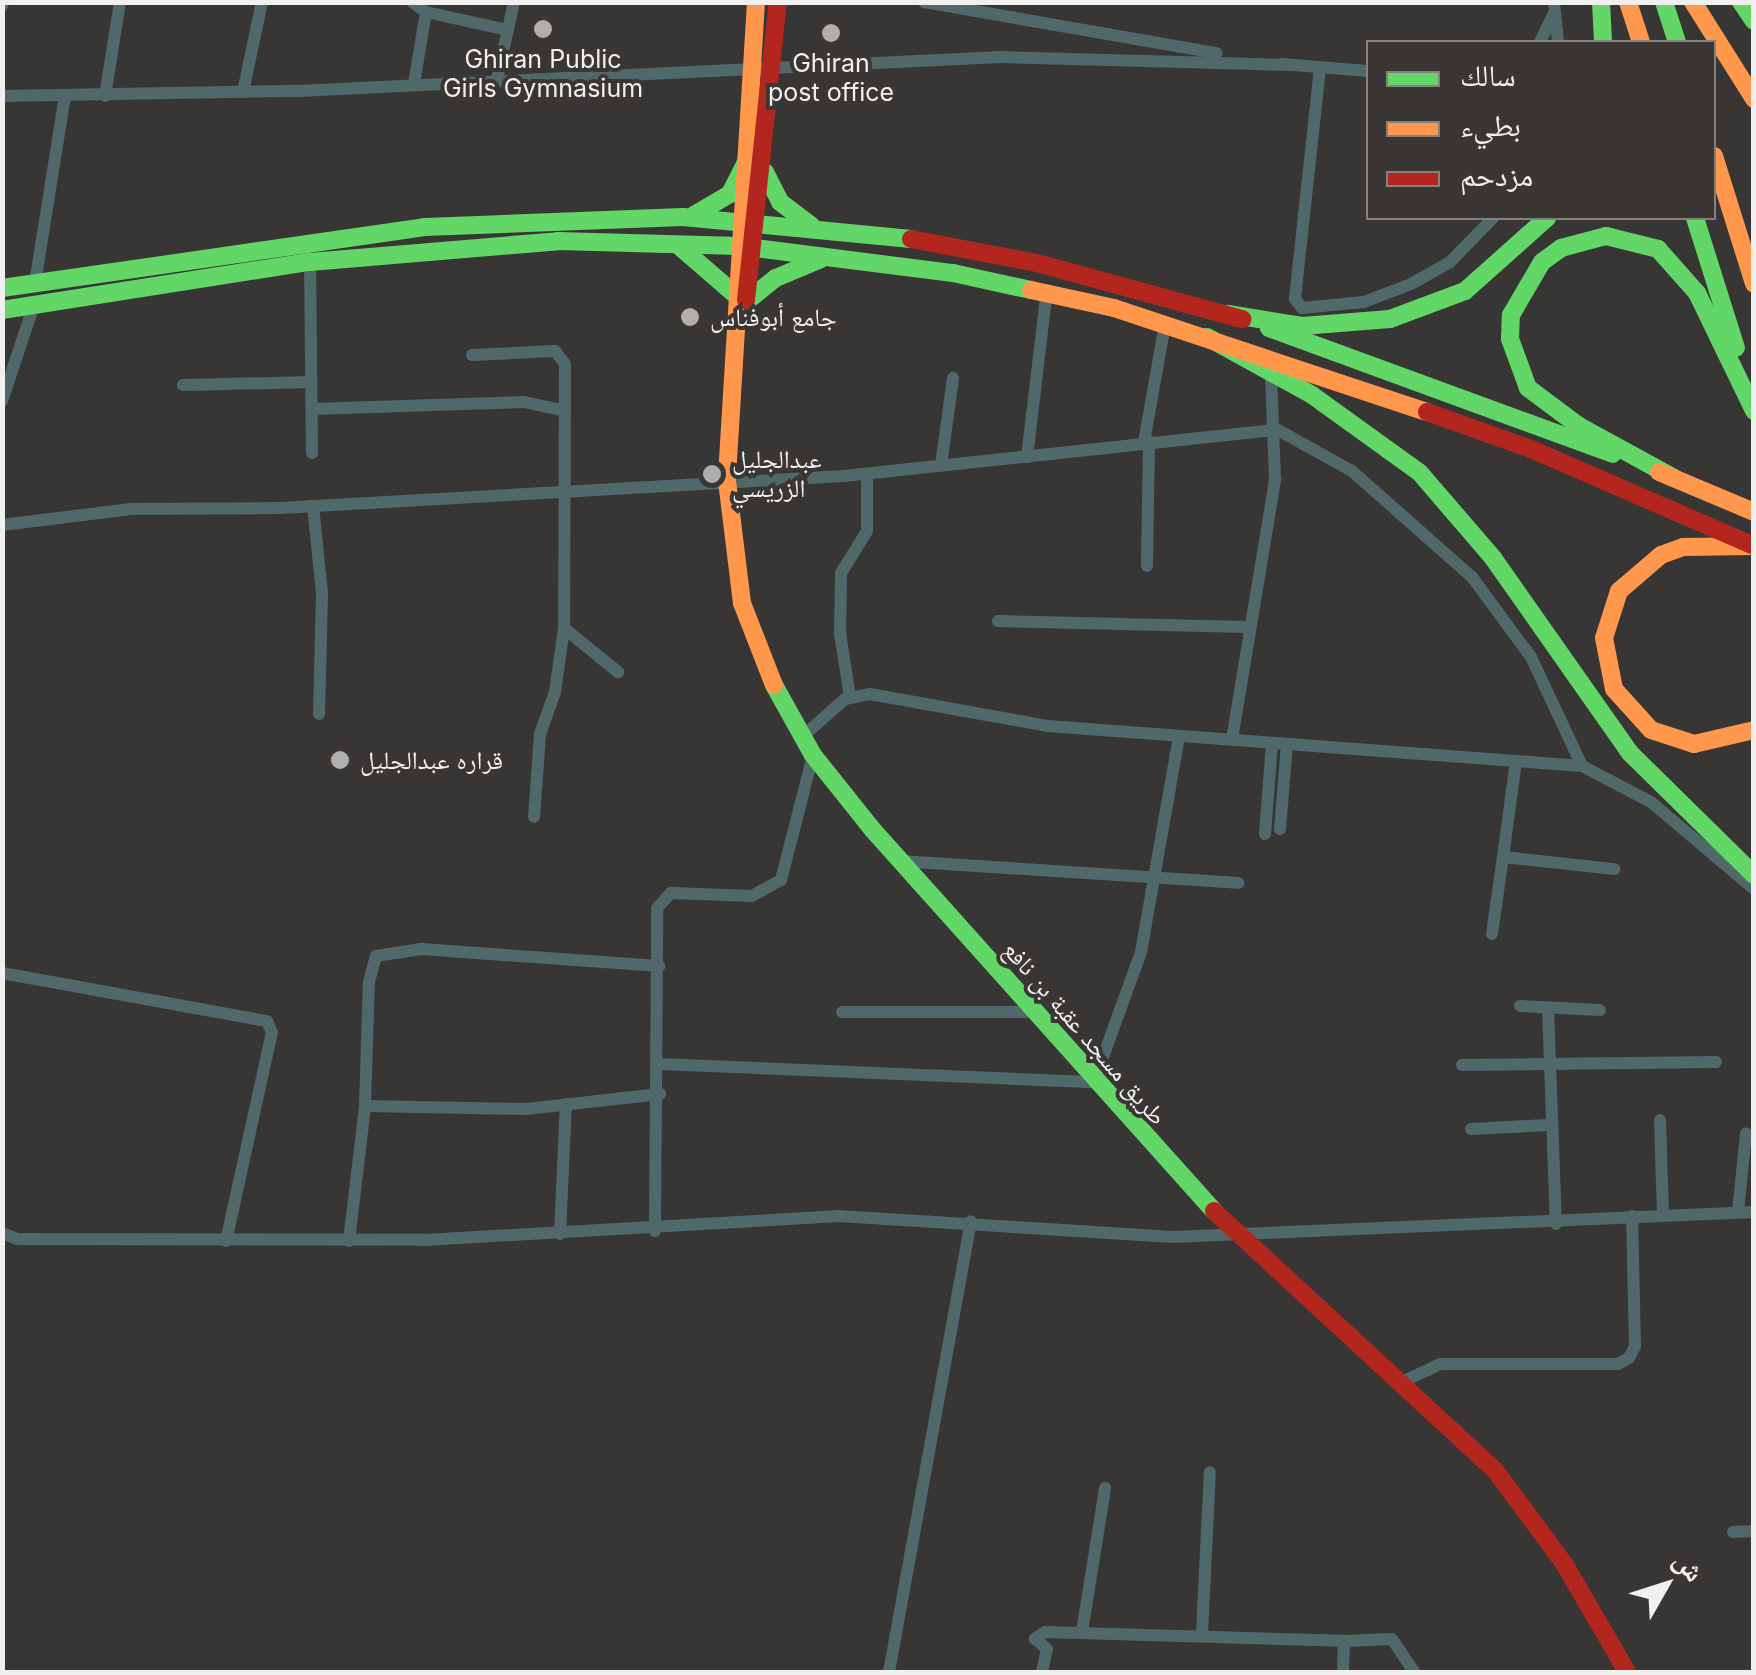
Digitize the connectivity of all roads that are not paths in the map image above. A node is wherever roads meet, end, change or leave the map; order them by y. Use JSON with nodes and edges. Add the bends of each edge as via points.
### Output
{"nodes":[{"id":1,"x":120,"y":2,"type":"edge"},
{"id":2,"x":262,"y":2,"type":"edge"},
{"id":3,"x":412,"y":2,"type":"edge"},
{"id":4,"x":514,"y":2,"type":"edge"},
{"id":5,"x":756,"y":2,"type":"edge"},
{"id":6,"x":778,"y":2,"type":"edge"},
{"id":7,"x":924,"y":2,"type":"edge"},
{"id":8,"x":1601,"y":2,"type":"edge"},
{"id":9,"x":1628,"y":2,"type":"edge"},
{"id":10,"x":1664,"y":2,"type":"edge"},
{"id":11,"x":1694,"y":2,"type":"edge"},
{"id":12,"x":1741,"y":2,"type":"edge"},
{"id":13,"x":1555,"y":7,"type":"edge"},
{"id":14,"x":426,"y":12,"type":"junction"},
{"id":15,"x":1754,"y":21,"type":"edge"},
{"id":16,"x":508,"y":30,"type":"junction"},
{"id":17,"x":1541,"y":40,"type":"edge"},
{"id":18,"x":1558,"y":40,"type":"edge"},
{"id":19,"x":1603,"y":40,"type":"edge"},
{"id":20,"x":1639,"y":40,"type":"edge"},
{"id":21,"x":1677,"y":40,"type":"edge"},
{"id":22,"x":1288,"y":65,"type":"junction"},
{"id":23,"x":1320,"y":68,"type":"junction"},
{"id":24,"x":772,"y":70,"type":"junction"},
{"id":25,"x":1366,"y":70,"type":"edge"},
{"id":26,"x":750,"y":71,"type":"junction"},
{"id":27,"x":497,"y":79,"type":"junction"},
{"id":28,"x":414,"y":84,"type":"junction"},
{"id":29,"x":243,"y":92,"type":"junction"},
{"id":30,"x":2,"y":96,"type":"edge"},
{"id":31,"x":65,"y":96,"type":"junction"},
{"id":32,"x":105,"y":96,"type":"junction"},
{"id":33,"x":1754,"y":99,"type":"edge"},
{"id":34,"x":748,"y":158,"type":"junction"},
{"id":35,"x":1716,"y":162,"type":"edge"},
{"id":36,"x":764,"y":172,"type":"junction"},
{"id":37,"x":683,"y":216,"type":"junction"},
{"id":38,"x":1491,"y":220,"type":"edge"},
{"id":39,"x":1545,"y":220,"type":"edge"},
{"id":40,"x":1696,"y":220,"type":"edge"},
{"id":41,"x":750,"y":222,"type":"junction"},
{"id":42,"x":823,"y":228,"type":"junction"},
{"id":43,"x":673,"y":243,"type":"junction"},
{"id":44,"x":748,"y":246,"type":"junction"},
{"id":45,"x":824,"y":258,"type":"junction"},
{"id":46,"x":310,"y":262,"type":"junction"},
{"id":47,"x":34,"y":283,"type":"junction"},
{"id":48,"x":1754,"y":284,"type":"edge"},
{"id":49,"x":2,"y":288,"type":"edge"},
{"id":50,"x":1047,"y":290,"type":"junction"},
{"id":51,"x":34,"y":305,"type":"junction"},
{"id":52,"x":741,"y":305,"type":"junction"},
{"id":53,"x":2,"y":310,"type":"edge"},
{"id":54,"x":1228,"y":314,"type":"junction"},
{"id":55,"x":1165,"y":324,"type":"junction"},
{"id":56,"x":1207,"y":337,"type":"junction"},
{"id":57,"x":472,"y":355,"type":"dead end"},
{"id":58,"x":1271,"y":371,"type":"junction"},
{"id":59,"x":954,"y":378,"type":"dead end"},
{"id":60,"x":311,"y":382,"type":"junction"},
{"id":61,"x":183,"y":385,"type":"dead end"},
{"id":62,"x":2,"y":401,"type":"edge"},
{"id":63,"x":1754,"y":408,"type":"edge"},
{"id":64,"x":312,"y":409,"type":"junction"},
{"id":65,"x":562,"y":410,"type":"junction"},
{"id":66,"x":1278,"y":430,"type":"junction"},
{"id":67,"x":1147,"y":441,"type":"junction"},
{"id":68,"x":312,"y":453,"type":"dead end"},
{"id":69,"x":1027,"y":457,"type":"junction"},
{"id":70,"x":941,"y":465,"type":"junction"},
{"id":71,"x":867,"y":474,"type":"junction"},
{"id":72,"x":1674,"y":478,"type":"junction"},
{"id":73,"x":727,"y":481,"type":"junction"},
{"id":74,"x":565,"y":490,"type":"junction"},
{"id":75,"x":312,"y":506,"type":"junction"},
{"id":76,"x":1754,"y":512,"type":"edge"},
{"id":77,"x":2,"y":526,"type":"edge"},
{"id":78,"x":1754,"y":546,"type":"edge"},
{"id":79,"x":1147,"y":566,"type":"dead end"},
{"id":80,"x":998,"y":621,"type":"dead end"},
{"id":81,"x":1247,"y":627,"type":"junction"},
{"id":82,"x":564,"y":628,"type":"junction"},
{"id":83,"x":618,"y":672,"type":"dead end"},
{"id":84,"x":850,"y":697,"type":"junction"},
{"id":85,"x":319,"y":714,"type":"dead end"},
{"id":86,"x":1754,"y":730,"type":"edge"},
{"id":87,"x":1179,"y":736,"type":"junction"},
{"id":88,"x":802,"y":737,"type":"junction"},
{"id":89,"x":1232,"y":740,"type":"junction"},
{"id":90,"x":1272,"y":744,"type":"junction"},
{"id":91,"x":1287,"y":744,"type":"junction"},
{"id":92,"x":813,"y":755,"type":"junction"},
{"id":93,"x":1516,"y":761,"type":"junction"},
{"id":94,"x":1582,"y":766,"type":"junction"},
{"id":95,"x":534,"y":817,"type":"dead end"},
{"id":96,"x":1280,"y":829,"type":"dead end"},
{"id":97,"x":1265,"y":834,"type":"dead end"},
{"id":98,"x":1504,"y":858,"type":"junction"},
{"id":99,"x":900,"y":861,"type":"junction"},
{"id":100,"x":1614,"y":869,"type":"dead end"},
{"id":101,"x":1754,"y":875,"type":"edge"},
{"id":102,"x":1153,"y":882,"type":"junction"},
{"id":103,"x":1238,"y":884,"type":"dead end"},
{"id":104,"x":1754,"y":889,"type":"edge"},
{"id":105,"x":1492,"y":934,"type":"dead end"},
{"id":106,"x":658,"y":966,"type":"junction"},
{"id":107,"x":2,"y":973,"type":"edge"},
{"id":108,"x":1520,"y":1006,"type":"dead end"},
{"id":109,"x":1548,"y":1008,"type":"junction"},
{"id":110,"x":1600,"y":1010,"type":"dead end"},
{"id":111,"x":842,"y":1012,"type":"dead end"},
{"id":112,"x":1032,"y":1012,"type":"junction"},
{"id":113,"x":1716,"y":1062,"type":"dead end"},
{"id":114,"x":660,"y":1064,"type":"junction"},
{"id":115,"x":1462,"y":1065,"type":"dead end"},
{"id":116,"x":1548,"y":1068,"type":"junction"},
{"id":117,"x":1094,"y":1082,"type":"junction"},
{"id":118,"x":660,"y":1094,"type":"junction"},
{"id":119,"x":566,"y":1104,"type":"junction"},
{"id":120,"x":365,"y":1106,"type":"junction"},
{"id":121,"x":1660,"y":1120,"type":"dead end"},
{"id":122,"x":1548,"y":1125,"type":"junction"},
{"id":123,"x":1471,"y":1129,"type":"dead end"},
{"id":124,"x":1746,"y":1133,"type":"dead end"},
{"id":125,"x":1738,"y":1212,"type":"junction"},
{"id":126,"x":1754,"y":1212,"type":"edge"},
{"id":127,"x":1663,"y":1215,"type":"junction"},
{"id":128,"x":1632,"y":1216,"type":"junction"},
{"id":129,"x":971,"y":1221,"type":"junction"},
{"id":130,"x":1556,"y":1224,"type":"junction"},
{"id":131,"x":655,"y":1230,"type":"junction"},
{"id":132,"x":1231,"y":1232,"type":"junction"},
{"id":133,"x":2,"y":1233,"type":"edge"},
{"id":134,"x":560,"y":1234,"type":"junction"},
{"id":135,"x":226,"y":1240,"type":"junction"},
{"id":136,"x":349,"y":1240,"type":"junction"},
{"id":137,"x":1404,"y":1381,"type":"junction"},
{"id":138,"x":1210,"y":1472,"type":"dead end"},
{"id":139,"x":1105,"y":1488,"type":"dead end"},
{"id":140,"x":1754,"y":1531,"type":"edge"},
{"id":141,"x":1733,"y":1532,"type":"dead end"},
{"id":142,"x":1082,"y":1632,"type":"junction"},
{"id":143,"x":1202,"y":1632,"type":"junction"},
{"id":144,"x":1344,"y":1640,"type":"junction"},
{"id":145,"x":889,"y":1672,"type":"edge"},
{"id":146,"x":1042,"y":1672,"type":"edge"},
{"id":147,"x":1343,"y":1672,"type":"edge"},
{"id":148,"x":1414,"y":1672,"type":"edge"},
{"id":149,"x":1627,"y":1672,"type":"edge"}],
"edges":[{"from":1,"to":32,"type":"street"},
{"from":2,"to":29,"type":"street"},
{"from":3,"to":14,"type":"street"},
{"from":4,"to":16,"type":"street"},
{"from":5,"to":26,"type":"main road"},
{"from":6,"to":24,"type":"main road"},
{"from":7,"to":22,"type":"street"},
{"from":8,"to":19,"type":"main road"},
{"from":9,"to":20,"type":"main road"},
{"from":10,"to":21,"type":"main road"},
{"from":11,"to":33,"type":"main road"},
{"from":12,"to":15,"type":"main road"},
{"from":13,"to":17,"type":"street"},
{"from":13,"to":18,"type":"street"},
{"from":14,"to":16,"type":"street"},
{"from":14,"to":28,"type":"street"},
{"from":16,"to":27,"type":"street"},
{"from":22,"to":23,"type":"street"},
{"from":22,"to":24,"type":"street","via":[[1002,57]]},
{"from":23,"to":25,"type":"street"},
{"from":23,"to":38,"type":"street","via":[[1296,299],[1302,308],[1364,302],[1411,284],[1450,262]]},
{"from":24,"to":26,"type":"street"},
{"from":24,"to":36,"type":"main road"},
{"from":26,"to":27,"type":"street"},
{"from":26,"to":34,"type":"main road"},
{"from":27,"to":28,"type":"street"},
{"from":28,"to":29,"type":"street"},
{"from":29,"to":32,"type":"street"},
{"from":30,"to":31,"type":"street"},
{"from":31,"to":32,"type":"street"},
{"from":31,"to":47,"type":"street"},
{"from":34,"to":37,"type":"main road","via":[[720,203]]},
{"from":34,"to":41,"type":"main road"},
{"from":35,"to":48,"type":"main road"},
{"from":36,"to":41,"type":"main road"},
{"from":36,"to":42,"type":"main road","via":[[792,214]]},
{"from":37,"to":41,"type":"main road"},
{"from":37,"to":47,"type":"main road","via":[[481,221]]},
{"from":39,"to":54,"type":"main road","via":[[1465,290],[1390,319],[1302,326]]},
{"from":40,"to":63,"type":"main road"},
{"from":41,"to":42,"type":"main road"},
{"from":41,"to":44,"type":"main road","name":"طريق مسجد عقبة بن نافع"},
{"from":42,"to":54,"type":"main road","via":[[1037,262]]},
{"from":43,"to":44,"type":"main road"},
{"from":43,"to":46,"type":"main road","via":[[490,244]]},
{"from":43,"to":52,"type":"main road","via":[[714,269]]},
{"from":44,"to":45,"type":"main road"},
{"from":44,"to":52,"type":"main road","name":"طريق مسجد عقبة بن نافع"},
{"from":45,"to":50,"type":"main road"},
{"from":45,"to":52,"type":"main road","via":[[787,272]]},
{"from":46,"to":51,"type":"main road"},
{"from":46,"to":60,"type":"street"},
{"from":47,"to":49,"type":"main road"},
{"from":50,"to":55,"type":"main road"},
{"from":50,"to":69,"type":"street"},
{"from":51,"to":53,"type":"main road"},
{"from":51,"to":62,"type":"street"},
{"from":52,"to":73,"type":"main road","name":"طريق مسجد عقبة بن نافع"},
{"from":54,"to":72,"type":"main road"},
{"from":55,"to":56,"type":"main road"},
{"from":55,"to":67,"type":"street"},
{"from":56,"to":58,"type":"main road"},
{"from":56,"to":78,"type":"main road","via":[[1531,449]]},
{"from":57,"to":65,"type":"street","via":[[558,352],[565,364]]},
{"from":58,"to":66,"type":"street"},
{"from":58,"to":101,"type":"main road","via":[[1370,432],[1420,472],[1494,558],[1630,753]]},
{"from":59,"to":70,"type":"street"},
{"from":60,"to":61,"type":"street"},
{"from":60,"to":64,"type":"street"},
{"from":63,"to":72,"type":"main road","via":[[1697,293],[1658,249],[1632,238],[1584,239],[1542,262],[1511,315],[1510,339],[1528,388],[1578,426]]},
{"from":64,"to":65,"type":"street","via":[[524,402]]},
{"from":64,"to":68,"type":"street"},
{"from":65,"to":74,"type":"street"},
{"from":66,"to":67,"type":"street"},
{"from":66,"to":81,"type":"street"},
{"from":66,"to":94,"type":"street","via":[[1352,471],[1472,578],[1531,657]]},
{"from":67,"to":69,"type":"street"},
{"from":67,"to":79,"type":"street"},
{"from":69,"to":70,"type":"street"},
{"from":70,"to":71,"type":"street"},
{"from":71,"to":73,"type":"street"},
{"from":71,"to":84,"type":"street","via":[[867,532],[841,572]]},
{"from":72,"to":76,"type":"main road"},
{"from":73,"to":74,"type":"street"},
{"from":73,"to":88,"type":"main road","name":"طريق مسجد عقبة بن نافع","via":[[731,546],[751,633]]},
{"from":74,"to":75,"type":"street"},
{"from":74,"to":82,"type":"street"},
{"from":75,"to":77,"type":"street","via":[[132,510]]},
{"from":75,"to":85,"type":"street","via":[[322,593]]},
{"from":78,"to":86,"type":"main road","via":[[1683,547],[1660,555],[1620,591],[1604,638],[1614,690],[1650,730],[1694,744]]},
{"from":80,"to":81,"type":"street"},
{"from":81,"to":89,"type":"street"},
{"from":82,"to":83,"type":"street"},
{"from":82,"to":95,"type":"street","via":[[556,692],[540,734]]},
{"from":84,"to":87,"type":"street","via":[[870,694],[1048,726]]},
{"from":84,"to":88,"type":"street"},
{"from":87,"to":89,"type":"street"},
{"from":87,"to":102,"type":"street"},
{"from":88,"to":92,"type":"main road","name":"طريق مسجد عقبة بن نافع"},
{"from":89,"to":90,"type":"street"},
{"from":90,"to":91,"type":"street"},
{"from":90,"to":97,"type":"street"},
{"from":91,"to":93,"type":"street"},
{"from":91,"to":96,"type":"street"},
{"from":92,"to":99,"type":"main road","name":"طريق مسجد عقبة بن نافع"},
{"from":92,"to":106,"type":"street","via":[[780,880],[752,896],[662,897]]},
{"from":93,"to":94,"type":"street"},
{"from":93,"to":98,"type":"street"},
{"from":94,"to":104,"type":"street","via":[[1652,802]]},
{"from":98,"to":100,"type":"street"},
{"from":98,"to":105,"type":"street"},
{"from":99,"to":102,"type":"street"},
{"from":99,"to":112,"type":"main road","name":"طريق مسجد عقبة بن نافع"},
{"from":102,"to":103,"type":"street"},
{"from":102,"to":117,"type":"street","via":[[1141,952]]},
{"from":106,"to":114,"type":"street"},
{"from":106,"to":120,"type":"street","via":[[386,951],[376,956],[369,982]]},
{"from":107,"to":135,"type":"street","via":[[267,1021],[272,1032]]},
{"from":108,"to":109,"type":"street"},
{"from":109,"to":110,"type":"street"},
{"from":109,"to":116,"type":"street"},
{"from":111,"to":112,"type":"street"},
{"from":112,"to":117,"type":"main road","name":"طريق مسجد عقبة بن نافع"},
{"from":113,"to":116,"type":"street"},
{"from":114,"to":117,"type":"street"},
{"from":114,"to":118,"type":"street"},
{"from":115,"to":116,"type":"street"},
{"from":116,"to":122,"type":"street"},
{"from":117,"to":132,"type":"main road","name":"طريق مسجد عقبة بن نافع"},
{"from":118,"to":119,"type":"street"},
{"from":118,"to":131,"type":"street"},
{"from":119,"to":120,"type":"street"},
{"from":119,"to":134,"type":"street"},
{"from":120,"to":136,"type":"street"},
{"from":121,"to":127,"type":"street"},
{"from":122,"to":123,"type":"street"},
{"from":122,"to":130,"type":"street"},
{"from":124,"to":125,"type":"street"},
{"from":125,"to":126,"type":"street"},
{"from":125,"to":127,"type":"street"},
{"from":127,"to":128,"type":"street"},
{"from":128,"to":130,"type":"street"},
{"from":128,"to":137,"type":"street","via":[[1635,1346],[1629,1358],[1618,1364],[1440,1364]]},
{"from":129,"to":131,"type":"street","via":[[760,1217]]},
{"from":129,"to":132,"type":"street","via":[[1094,1236]]},
{"from":129,"to":145,"type":"street"},
{"from":130,"to":132,"type":"street"},
{"from":131,"to":134,"type":"street"},
{"from":132,"to":137,"type":"main road","name":"طريق مسجد عقبة بن نافع"},
{"from":133,"to":135,"type":"street","via":[[18,1239]]},
{"from":134,"to":136,"type":"street"},
{"from":135,"to":136,"type":"street"},
{"from":137,"to":149,"type":"main road","name":"طريق مسجد عقبة بن نافع","via":[[1495,1470],[1541,1530]]},
{"from":138,"to":143,"type":"street"},
{"from":139,"to":142,"type":"street"},
{"from":140,"to":141,"type":"street"},
{"from":142,"to":143,"type":"street"},
{"from":142,"to":146,"type":"street","via":[[1038,1634],[1047,1649]]},
{"from":143,"to":144,"type":"street"},
{"from":144,"to":147,"type":"street"},
{"from":144,"to":148,"type":"street","via":[[1392,1639]]}]}
